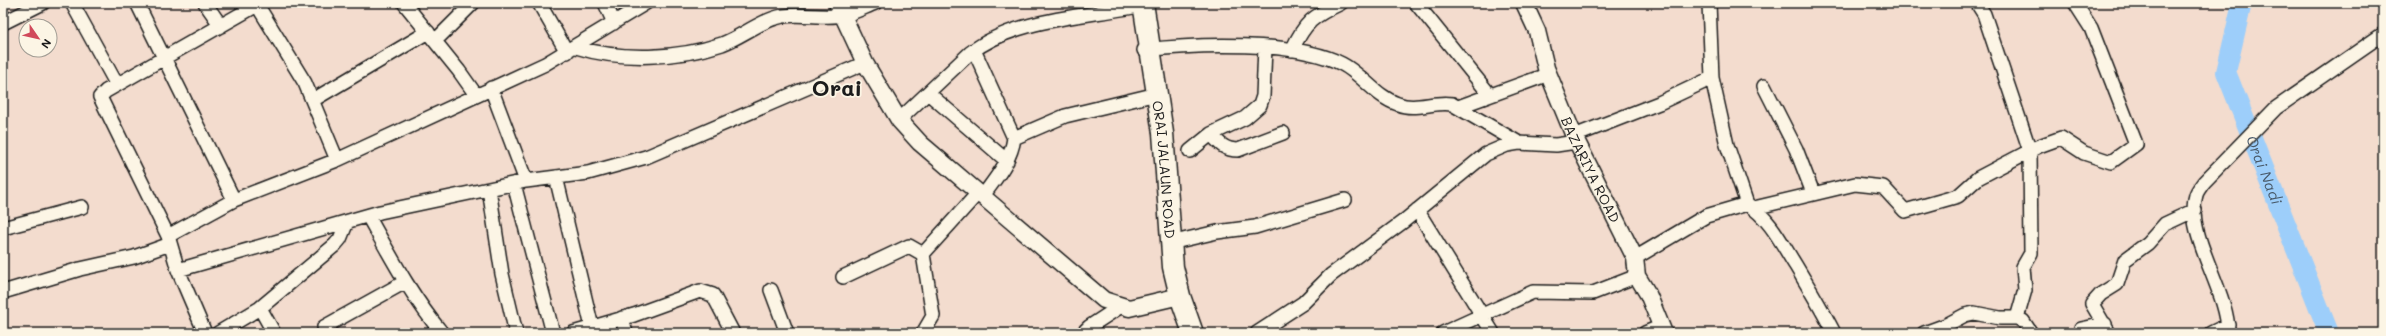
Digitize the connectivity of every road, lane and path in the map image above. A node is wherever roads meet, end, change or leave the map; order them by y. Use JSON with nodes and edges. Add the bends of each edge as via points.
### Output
{"nodes":[{"id":1,"x":43,"y":3,"type":"edge"},
{"id":2,"x":72,"y":3,"type":"edge"},
{"id":3,"x":138,"y":3,"type":"edge"},
{"id":4,"x":205,"y":3,"type":"edge"},
{"id":5,"x":404,"y":3,"type":"edge"},
{"id":6,"x":473,"y":3,"type":"edge"},
{"id":7,"x":539,"y":3,"type":"edge"},
{"id":8,"x":605,"y":3,"type":"edge"},
{"id":9,"x":646,"y":3,"type":"edge"},
{"id":10,"x":875,"y":3,"type":"edge"},
{"id":11,"x":1341,"y":3,"type":"edge"},
{"id":12,"x":1416,"y":3,"type":"edge"},
{"id":13,"x":1524,"y":3,"type":"edge"},
{"id":14,"x":1709,"y":3,"type":"edge"},
{"id":15,"x":1977,"y":3,"type":"edge"},
{"id":16,"x":2075,"y":3,"type":"edge"},
{"id":17,"x":257,"y":4,"type":"edge"},
{"id":18,"x":1141,"y":4,"type":"edge"},
{"id":19,"x":840,"y":9,"type":"edge"},
{"id":20,"x":3,"y":23,"type":"edge"},
{"id":21,"x":614,"y":23,"type":"junction"},
{"id":22,"x":222,"y":26,"type":"junction"},
{"id":23,"x":2383,"y":34,"type":"edge"},
{"id":24,"x":432,"y":36,"type":"junction"},
{"id":25,"x":1265,"y":47,"type":"junction"},
{"id":26,"x":571,"y":49,"type":"junction"},
{"id":27,"x":1146,"y":49,"type":"junction"},
{"id":28,"x":974,"y":50,"type":"junction"},
{"id":29,"x":1292,"y":50,"type":"junction"},
{"id":30,"x":164,"y":59,"type":"junction"},
{"id":31,"x":865,"y":63,"type":"junction"},
{"id":32,"x":1549,"y":74,"type":"junction"},
{"id":33,"x":1712,"y":78,"type":"junction"},
{"id":34,"x":117,"y":85,"type":"junction"},
{"id":35,"x":1764,"y":86,"type":"dead end"},
{"id":36,"x":491,"y":88,"type":"junction"},
{"id":37,"x":928,"y":94,"type":"junction"},
{"id":38,"x":1153,"y":94,"type":"junction"},
{"id":39,"x":476,"y":95,"type":"junction"},
{"id":40,"x":1490,"y":95,"type":"junction"},
{"id":41,"x":313,"y":100,"type":"junction"},
{"id":42,"x":1458,"y":107,"type":"junction"},
{"id":43,"x":899,"y":120,"type":"junction"},
{"id":44,"x":1283,"y":133,"type":"dead end"},
{"id":45,"x":1211,"y":134,"type":"junction"},
{"id":46,"x":1014,"y":138,"type":"junction"},
{"id":47,"x":1575,"y":139,"type":"junction"},
{"id":48,"x":1519,"y":143,"type":"junction"},
{"id":49,"x":1190,"y":151,"type":"dead end"},
{"id":50,"x":2030,"y":151,"type":"junction"},
{"id":51,"x":337,"y":160,"type":"junction"},
{"id":52,"x":1007,"y":161,"type":"junction"},
{"id":53,"x":1161,"y":167,"type":"junction"},
{"id":54,"x":556,"y":177,"type":"junction"},
{"id":55,"x":520,"y":183,"type":"junction"},
{"id":56,"x":489,"y":190,"type":"junction"},
{"id":57,"x":1813,"y":193,"type":"junction"},
{"id":58,"x":980,"y":195,"type":"junction"},
{"id":59,"x":234,"y":200,"type":"junction"},
{"id":60,"x":1345,"y":200,"type":"dead end"},
{"id":61,"x":1750,"y":206,"type":"junction"},
{"id":62,"x":82,"y":207,"type":"dead end"},
{"id":63,"x":1417,"y":210,"type":"junction"},
{"id":64,"x":2195,"y":210,"type":"junction"},
{"id":65,"x":368,"y":216,"type":"junction"},
{"id":66,"x":347,"y":222,"type":"junction"},
{"id":67,"x":3,"y":228,"type":"edge"},
{"id":68,"x":169,"y":240,"type":"junction"},
{"id":69,"x":1170,"y":243,"type":"junction"},
{"id":70,"x":923,"y":254,"type":"junction"},
{"id":71,"x":1634,"y":258,"type":"junction"},
{"id":72,"x":178,"y":270,"type":"junction"},
{"id":73,"x":1638,"y":276,"type":"junction"},
{"id":74,"x":843,"y":277,"type":"dead end"},
{"id":75,"x":405,"y":282,"type":"junction"},
{"id":76,"x":771,"y":290,"type":"dead end"},
{"id":77,"x":3,"y":292,"type":"edge"},
{"id":78,"x":1175,"y":297,"type":"junction"},
{"id":79,"x":1121,"y":306,"type":"junction"},
{"id":80,"x":260,"y":308,"type":"junction"},
{"id":81,"x":1482,"y":316,"type":"junction"},
{"id":82,"x":622,"y":318,"type":"junction"},
{"id":83,"x":2017,"y":318,"type":"junction"},
{"id":84,"x":324,"y":327,"type":"dead end"},
{"id":85,"x":592,"y":327,"type":"junction"},
{"id":86,"x":2081,"y":329,"type":"dead end"},
{"id":87,"x":2107,"y":329,"type":"edge"},
{"id":88,"x":2228,"y":329,"type":"edge"},
{"id":89,"x":1663,"y":330,"type":"edge"},
{"id":90,"x":437,"y":331,"type":"edge"},
{"id":91,"x":205,"y":333,"type":"edge"},
{"id":92,"x":218,"y":333,"type":"edge"},
{"id":93,"x":274,"y":333,"type":"edge"},
{"id":94,"x":516,"y":333,"type":"edge"},
{"id":95,"x":553,"y":333,"type":"edge"},
{"id":96,"x":573,"y":333,"type":"edge"},
{"id":97,"x":626,"y":333,"type":"edge"},
{"id":98,"x":733,"y":333,"type":"edge"},
{"id":99,"x":787,"y":333,"type":"edge"},
{"id":100,"x":923,"y":333,"type":"edge"},
{"id":101,"x":1083,"y":333,"type":"edge"},
{"id":102,"x":1182,"y":333,"type":"edge"},
{"id":103,"x":1193,"y":333,"type":"edge"},
{"id":104,"x":1256,"y":333,"type":"edge"},
{"id":105,"x":1443,"y":333,"type":"edge"},
{"id":106,"x":1493,"y":333,"type":"edge"},
{"id":107,"x":1645,"y":333,"type":"edge"},
{"id":108,"x":1834,"y":333,"type":"edge"},
{"id":109,"x":1924,"y":333,"type":"edge"},
{"id":110,"x":2031,"y":333,"type":"edge"},
{"id":111,"x":2211,"y":333,"type":"edge"}],
"edges":[{"from":1,"to":20,"type":"street"},
{"from":2,"to":34,"type":"street"},
{"from":3,"to":30,"type":"street"},
{"from":4,"to":22,"type":"street"},
{"from":5,"to":24,"type":"street"},
{"from":6,"to":24,"type":"street"},
{"from":7,"to":26,"type":"street"},
{"from":8,"to":21,"type":"street"},
{"from":9,"to":21,"type":"street"},
{"from":10,"to":19,"type":"street"},
{"from":11,"to":29,"type":"street","via":[[1317,14],[1306,23]]},
{"from":12,"to":40,"type":"street"},
{"from":13,"to":32,"type":"street","name":"BAZARIYA ROAD","via":[[1537,31]]},
{"from":14,"to":33,"type":"street"},
{"from":15,"to":50,"type":"street","via":[[1984,14]]},
{"from":16,"to":50,"type":"street","via":[[2091,28],[2136,144],[2111,162],[2084,153],[2061,138]]},
{"from":17,"to":22,"type":"street"},
{"from":17,"to":41,"type":"street"},
{"from":18,"to":27,"type":"main road","name":"ORAI JALAUN ROAD"},
{"from":18,"to":28,"type":"street","via":[[1003,33]]},
{"from":19,"to":26,"type":"street","via":[[782,16],[723,43],[696,51],[628,58]]},
{"from":19,"to":31,"type":"street"},
{"from":21,"to":26,"type":"street"},
{"from":22,"to":30,"type":"street"},
{"from":23,"to":64,"type":"street","via":[[2276,108],[2204,182],[2196,195]]},
{"from":24,"to":39,"type":"street"},
{"from":24,"to":41,"type":"street"},
{"from":25,"to":27,"type":"street"},
{"from":25,"to":29,"type":"street"},
{"from":25,"to":45,"type":"street","via":[[1263,96],[1260,105],[1245,118]]},
{"from":26,"to":36,"type":"street"},
{"from":27,"to":38,"type":"main road","name":"ORAI JALAUN ROAD"},
{"from":28,"to":37,"type":"street"},
{"from":28,"to":46,"type":"street"},
{"from":29,"to":42,"type":"street","via":[[1342,64],[1390,101],[1399,105],[1444,102]]},
{"from":30,"to":34,"type":"street"},
{"from":30,"to":59,"type":"street"},
{"from":31,"to":43,"type":"street"},
{"from":31,"to":54,"type":"street","via":[[646,157],[588,172]]},
{"from":32,"to":40,"type":"street"},
{"from":32,"to":47,"type":"street","name":"BAZARIYA ROAD"},
{"from":33,"to":47,"type":"street"},
{"from":33,"to":61,"type":"street","via":[[1727,145]]},
{"from":34,"to":68,"type":"street","via":[[102,94],[101,102]]},
{"from":35,"to":57,"type":"street","via":[[1796,149]]},
{"from":36,"to":39,"type":"street"},
{"from":36,"to":55,"type":"street"},
{"from":37,"to":43,"type":"street"},
{"from":37,"to":52,"type":"street"},
{"from":38,"to":46,"type":"street","via":[[1065,116]]},
{"from":38,"to":53,"type":"main road","name":"ORAI JALAUN ROAD"},
{"from":39,"to":51,"type":"street"},
{"from":40,"to":42,"type":"street"},
{"from":41,"to":51,"type":"street"},
{"from":42,"to":48,"type":"street"},
{"from":43,"to":58,"type":"street","via":[[920,143]]},
{"from":44,"to":45,"type":"street","via":[[1238,150],[1226,149]]},
{"from":45,"to":49,"type":"street"},
{"from":46,"to":52,"type":"street","via":[[1013,149]]},
{"from":47,"to":48,"type":"street","via":[[1556,145]]},
{"from":47,"to":71,"type":"street","name":"BAZARIYA ROAD"},
{"from":48,"to":63,"type":"street","via":[[1486,154]]},
{"from":50,"to":57,"type":"street","via":[[1978,178],[1958,196],[1905,211],[1883,187],[1855,184]]},
{"from":50,"to":83,"type":"street","via":[[2032,253],[2023,267],[2025,290]]},
{"from":51,"to":59,"type":"street"},
{"from":52,"to":58,"type":"street"},
{"from":53,"to":69,"type":"main road","name":"ORAI JALAUN ROAD"},
{"from":53,"to":78,"type":"main road","name":"ORAI JALAUN ROAD","via":[[1164,267]]},
{"from":54,"to":55,"type":"street"},
{"from":54,"to":85,"type":"street"},
{"from":55,"to":56,"type":"street"},
{"from":55,"to":95,"type":"street"},
{"from":56,"to":65,"type":"street"},
{"from":56,"to":94,"type":"street","via":[[502,274]]},
{"from":57,"to":61,"type":"street"},
{"from":58,"to":70,"type":"street"},
{"from":58,"to":79,"type":"street","via":[[1104,300]]},
{"from":59,"to":68,"type":"street"},
{"from":60,"to":69,"type":"street","via":[[1255,227],[1217,232]]},
{"from":61,"to":71,"type":"street","via":[[1706,216]]},
{"from":61,"to":108,"type":"street","via":[[1771,226],[1818,299]]},
{"from":62,"to":67,"type":"street"},
{"from":63,"to":81,"type":"street"},
{"from":63,"to":104,"type":"street","via":[[1331,275],[1304,303]]},
{"from":64,"to":87,"type":"street","via":[[2165,224],[2148,243],[2125,260],[2117,284],[2101,294],[2092,304]]},
{"from":64,"to":88,"type":"street","via":[[2204,253],[2222,299]]},
{"from":65,"to":66,"type":"street"},
{"from":65,"to":75,"type":"street"},
{"from":66,"to":72,"type":"street"},
{"from":66,"to":80,"type":"street","via":[[340,239],[334,245]]},
{"from":68,"to":72,"type":"street"},
{"from":68,"to":77,"type":"street","via":[[134,257],[80,269]]},
{"from":69,"to":78,"type":"main road","name":"ORAI JALAUN ROAD"},
{"from":70,"to":74,"type":"street","via":[[909,246]]},
{"from":70,"to":100,"type":"street","via":[[933,316]]},
{"from":71,"to":73,"type":"street","name":"BAZARIYA ROAD"},
{"from":72,"to":91,"type":"street"},
{"from":73,"to":81,"type":"street","via":[[1593,293],[1533,292]]},
{"from":73,"to":89,"type":"street","name":"BAZARIYA ROAD"},
{"from":75,"to":84,"type":"street"},
{"from":75,"to":90,"type":"street"},
{"from":76,"to":99,"type":"street"},
{"from":78,"to":79,"type":"street","via":[[1140,307]]},
{"from":78,"to":102,"type":"main road","name":"ORAI JALAUN ROAD"},
{"from":78,"to":103,"type":"main road","name":"ORAI JALAUN ROAD"},
{"from":79,"to":101,"type":"street"},
{"from":80,"to":92,"type":"street"},
{"from":80,"to":93,"type":"street"},
{"from":81,"to":105,"type":"street"},
{"from":81,"to":106,"type":"street"},
{"from":82,"to":85,"type":"street"},
{"from":82,"to":97,"type":"street"},
{"from":82,"to":98,"type":"street","via":[[700,291],[708,292],[718,302]]},
{"from":83,"to":109,"type":"street","via":[[1974,313]]},
{"from":83,"to":110,"type":"street","via":[[2023,321]]},
{"from":85,"to":96,"type":"street"},
{"from":86,"to":87,"type":"street"},
{"from":88,"to":111,"type":"street"},
{"from":89,"to":107,"type":"street"}]}
